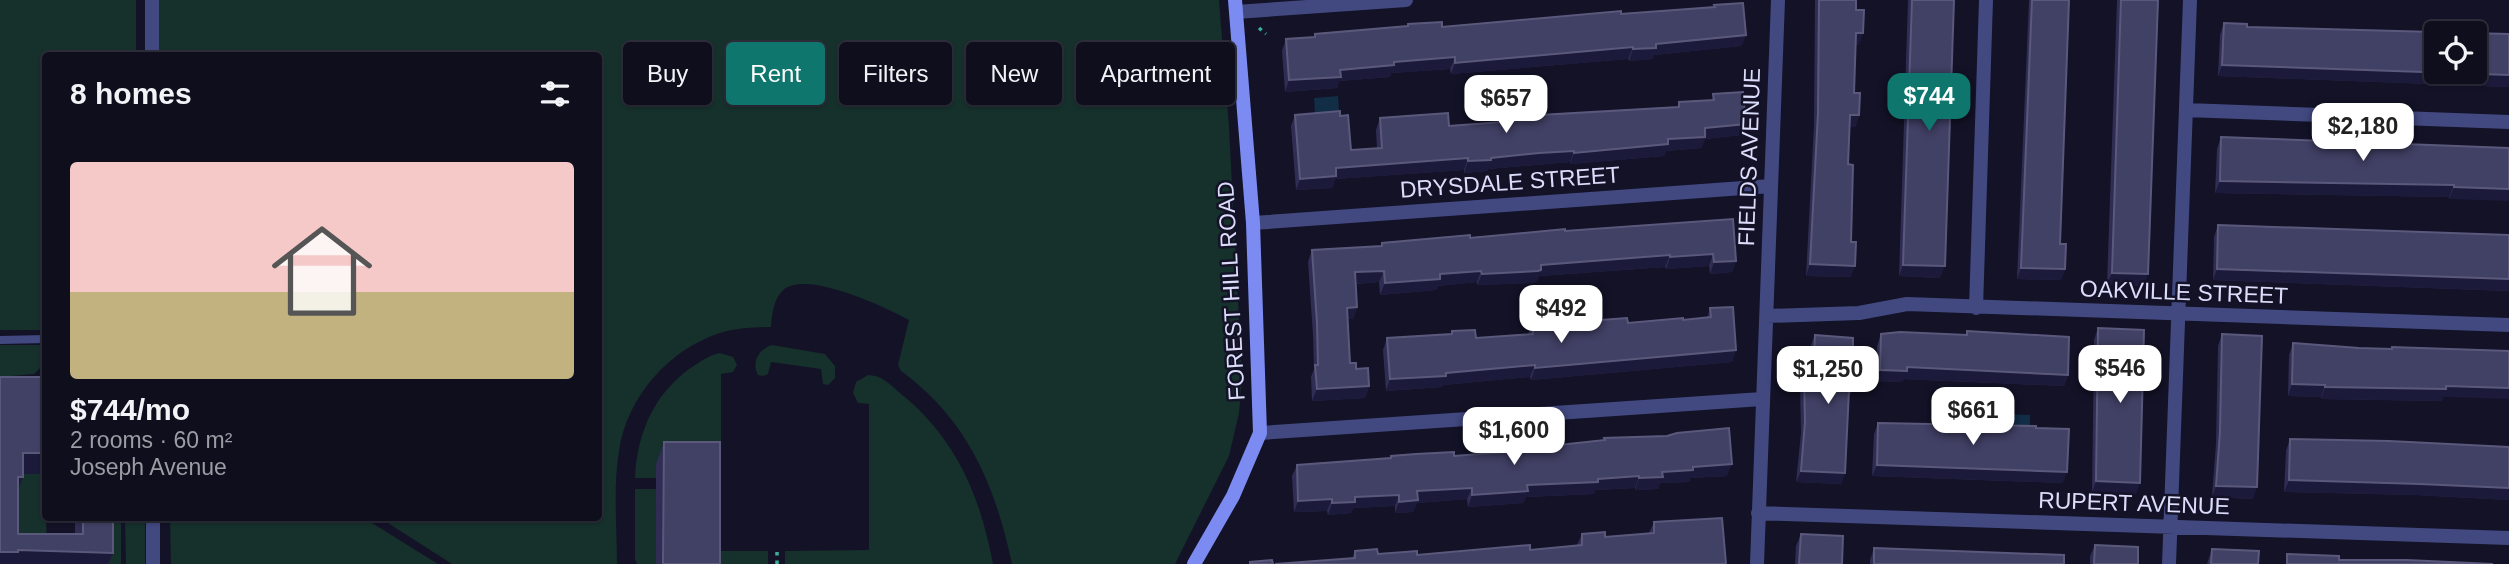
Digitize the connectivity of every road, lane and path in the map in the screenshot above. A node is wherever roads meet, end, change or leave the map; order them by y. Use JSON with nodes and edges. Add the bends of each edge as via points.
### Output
{"nodes":[{"id":1,"x":152,"y":0,"type":"edge"},
{"id":2,"x":1406,"y":0,"type":"edge"},
{"id":3,"x":1778,"y":0,"type":"edge"},
{"id":4,"x":1986,"y":0,"type":"edge"},
{"id":5,"x":2190,"y":0,"type":"edge"},
{"id":6,"x":1235,"y":6,"type":"edge"},
{"id":7,"x":1259,"y":28,"type":"dead end"},
{"id":8,"x":1266,"y":34,"type":"dead end"},
{"id":9,"x":152,"y":52,"type":"edge"},
{"id":10,"x":2186,"y":110,"type":"junction"},
{"id":11,"x":2509,"y":122,"type":"edge"},
{"id":12,"x":1771,"y":186,"type":"junction"},
{"id":13,"x":1253,"y":223,"type":"junction"},
{"id":14,"x":1976,"y":308,"type":"junction"},
{"id":15,"x":2179,"y":315,"type":"junction"},
{"id":16,"x":1767,"y":317,"type":"junction"},
{"id":17,"x":2509,"y":325,"type":"edge"},
{"id":18,"x":0,"y":340,"type":"edge"},
{"id":19,"x":42,"y":340,"type":"edge"},
{"id":20,"x":1762,"y":399,"type":"junction"},
{"id":21,"x":1260,"y":433,"type":"junction"},
{"id":22,"x":1758,"y":513,"type":"junction"},
{"id":23,"x":153,"y":521,"type":"edge"},
{"id":24,"x":2171,"y":527,"type":"junction"},
{"id":25,"x":2509,"y":538,"type":"edge"},
{"id":26,"x":777,"y":551,"type":"dead end"},
{"id":27,"x":153,"y":564,"type":"edge"},
{"id":28,"x":777,"y":564,"type":"edge"},
{"id":29,"x":1194,"y":564,"type":"edge"},
{"id":30,"x":1757,"y":564,"type":"edge"},
{"id":31,"x":2169,"y":564,"type":"edge"}],
"edges":[{"from":1,"to":9,"type":"street"},
{"from":2,"to":6,"type":"street"},
{"from":3,"to":12,"type":"street","name":"FIELDS AVENUE"},
{"from":4,"to":14,"type":"street"},
{"from":5,"to":10,"type":"street"},
{"from":6,"to":13,"type":"street","name":"FOREST HILL ROAD"},
{"from":7,"to":8,"type":"path"},
{"from":10,"to":11,"type":"street"},
{"from":10,"to":15,"type":"street"},
{"from":12,"to":13,"type":"street","name":"DRYSDALE STREET"},
{"from":12,"to":16,"type":"street","name":"FIELDS AVENUE"},
{"from":13,"to":21,"type":"street","name":"FOREST HILL ROAD"},
{"from":14,"to":15,"type":"street","name":"OAKVILLE STREET"},
{"from":14,"to":16,"type":"street","name":"OAKVILLE STREET","via":[[1907,304],[1859,313]]},
{"from":15,"to":17,"type":"street","name":"OAKVILLE STREET"},
{"from":15,"to":24,"type":"street"},
{"from":16,"to":20,"type":"street","name":"FIELDS AVENUE"},
{"from":18,"to":19,"type":"lane"},
{"from":20,"to":21,"type":"street"},
{"from":20,"to":22,"type":"street","name":"FIELDS AVENUE"},
{"from":21,"to":29,"type":"street","name":"FOREST HILL ROAD","via":[[1233,496]]},
{"from":22,"to":24,"type":"street","name":"RUPERT AVENUE"},
{"from":22,"to":30,"type":"street","name":"FIELDS AVENUE"},
{"from":23,"to":27,"type":"street"},
{"from":24,"to":25,"type":"street","name":"RUPERT AVENUE"},
{"from":24,"to":31,"type":"street"},
{"from":26,"to":28,"type":"path"}]}
